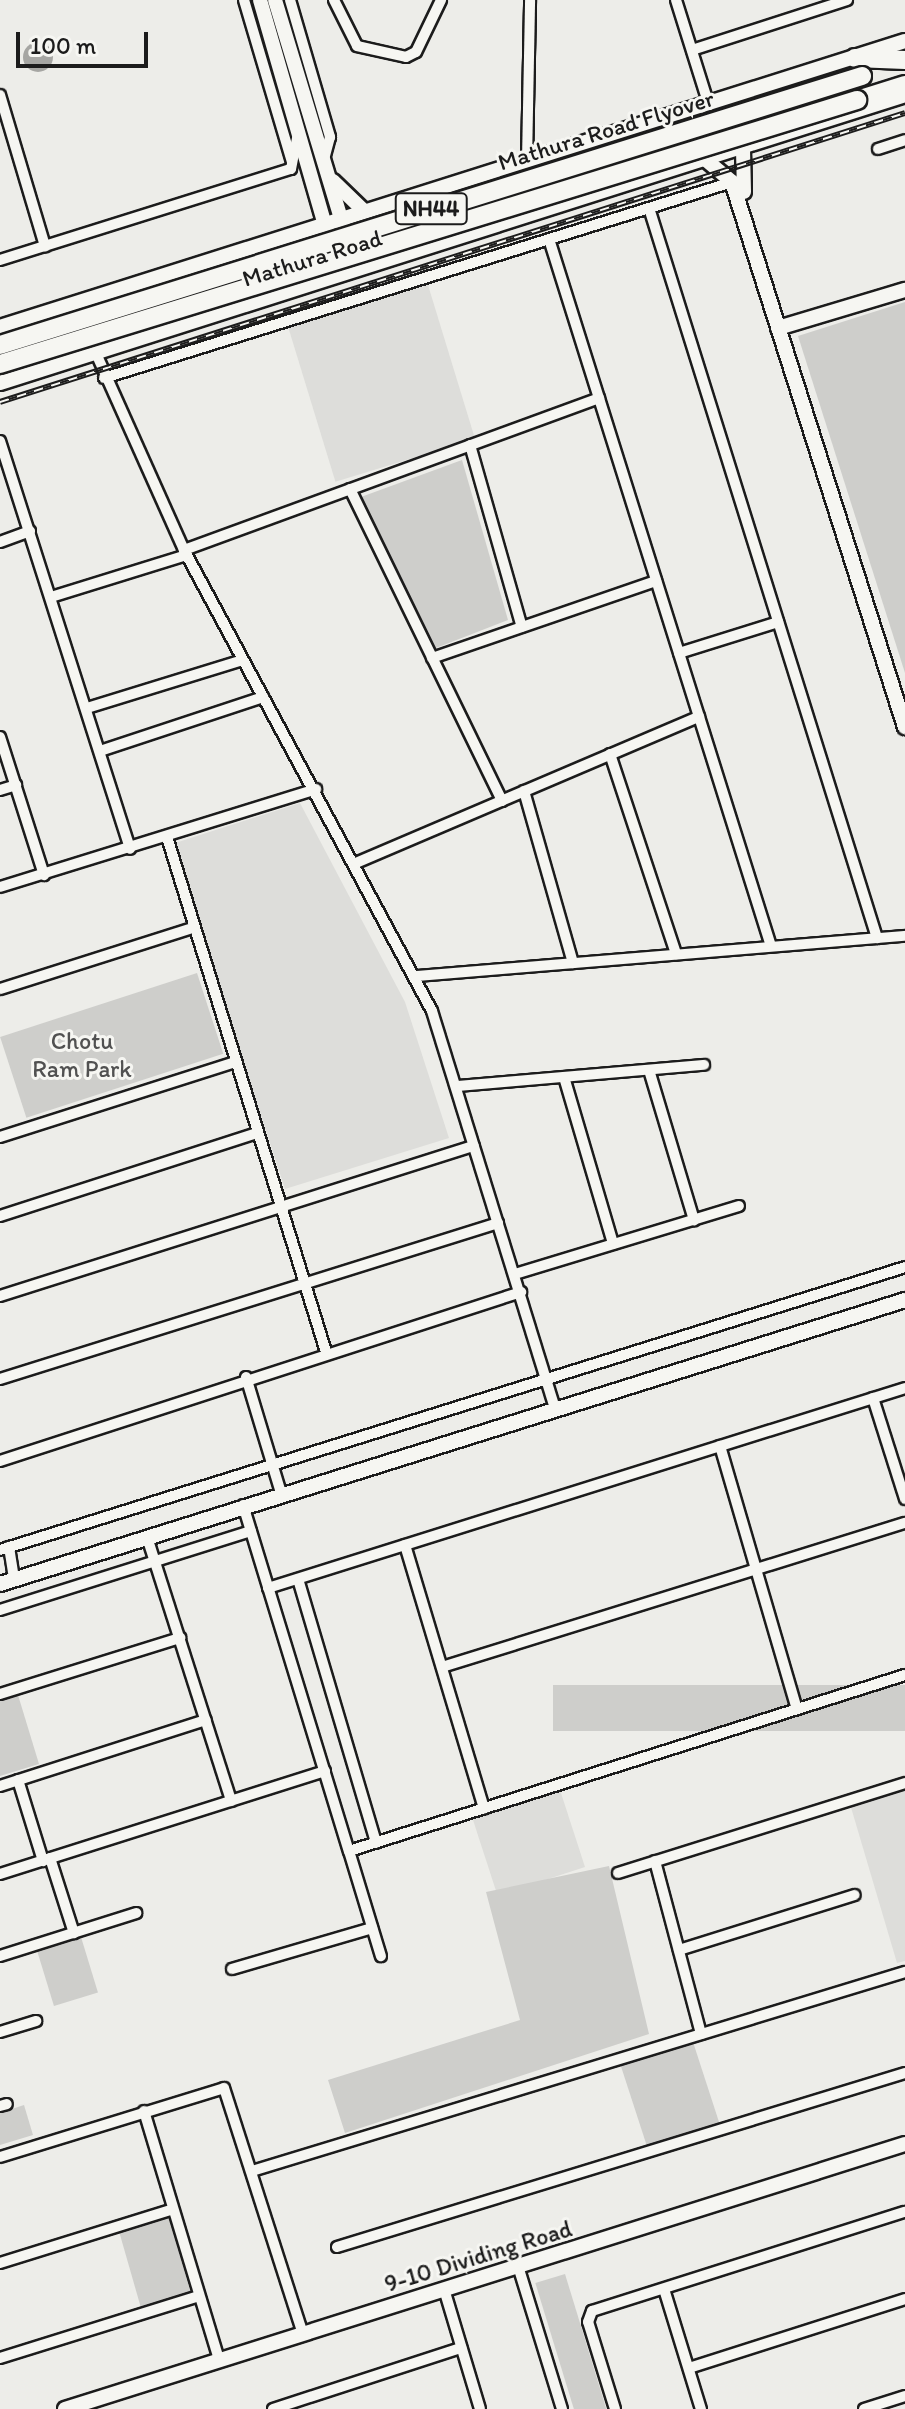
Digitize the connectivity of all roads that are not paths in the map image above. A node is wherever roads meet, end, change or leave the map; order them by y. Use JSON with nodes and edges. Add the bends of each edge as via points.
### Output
{"nodes":[{"id":1,"x":244,"y":0,"type":"edge"},
{"id":2,"x":260,"y":0,"type":"edge"},
{"id":3,"x":275,"y":0,"type":"edge"},
{"id":4,"x":290,"y":0,"type":"edge"},
{"id":5,"x":334,"y":0,"type":"edge"},
{"id":6,"x":441,"y":0,"type":"edge"},
{"id":7,"x":530,"y":0,"type":"edge"},
{"id":8,"x":676,"y":0,"type":"edge"},
{"id":9,"x":847,"y":0,"type":"edge"},
{"id":10,"x":905,"y":41,"type":"edge"},
{"id":11,"x":692,"y":50,"type":"junction"},
{"id":12,"x":855,"y":58,"type":"junction"},
{"id":13,"x":905,"y":61,"type":"edge"},
{"id":14,"x":902,"y":89,"type":"edge"},
{"id":15,"x":0,"y":95,"type":"edge"},
{"id":16,"x":862,"y":103,"type":"junction"},
{"id":17,"x":709,"y":105,"type":"junction"},
{"id":18,"x":304,"y":123,"type":"junction"},
{"id":19,"x":905,"y":140,"type":"edge"},
{"id":20,"x":878,"y":149,"type":"dead end"},
{"id":21,"x":743,"y":150,"type":"junction"},
{"id":22,"x":706,"y":160,"type":"junction"},
{"id":23,"x":527,"y":161,"type":"junction"},
{"id":24,"x":323,"y":163,"type":"junction"},
{"id":25,"x":294,"y":168,"type":"junction"},
{"id":26,"x":732,"y":182,"type":"junction"},
{"id":27,"x":316,"y":193,"type":"junction"},
{"id":28,"x":386,"y":202,"type":"junction"},
{"id":29,"x":649,"y":208,"type":"junction"},
{"id":30,"x":362,"y":209,"type":"junction"},
{"id":31,"x":339,"y":215,"type":"junction"},
{"id":32,"x":323,"y":220,"type":"junction"},
{"id":33,"x":300,"y":228,"type":"junction"},
{"id":34,"x":279,"y":235,"type":"junction"},
{"id":35,"x":549,"y":239,"type":"junction"},
{"id":36,"x":45,"y":246,"type":"junction"},
{"id":37,"x":405,"y":254,"type":"junction"},
{"id":38,"x":0,"y":260,"type":"edge"},
{"id":39,"x":356,"y":269,"type":"junction"},
{"id":40,"x":339,"y":275,"type":"junction"},
{"id":41,"x":295,"y":288,"type":"junction"},
{"id":42,"x":905,"y":290,"type":"edge"},
{"id":43,"x":0,"y":327,"type":"edge"},
{"id":44,"x":781,"y":328,"type":"junction"},
{"id":45,"x":0,"y":345,"type":"edge"},
{"id":46,"x":95,"y":351,"type":"junction"},
{"id":47,"x":0,"y":364,"type":"edge"},
{"id":48,"x":104,"y":378,"type":"junction"},
{"id":49,"x":0,"y":383,"type":"edge"},
{"id":50,"x":599,"y":398,"type":"junction"},
{"id":51,"x":0,"y":441,"type":"edge"},
{"id":52,"x":470,"y":445,"type":"junction"},
{"id":53,"x":350,"y":489,"type":"junction"},
{"id":54,"x":30,"y":531,"type":"junction"},
{"id":55,"x":0,"y":542,"type":"edge"},
{"id":56,"x":186,"y":552,"type":"junction"},
{"id":57,"x":656,"y":581,"type":"junction"},
{"id":58,"x":51,"y":597,"type":"junction"},
{"id":59,"x":778,"y":622,"type":"junction"},
{"id":60,"x":522,"y":627,"type":"junction"},
{"id":61,"x":679,"y":653,"type":"junction"},
{"id":62,"x":432,"y":658,"type":"junction"},
{"id":63,"x":243,"y":660,"type":"junction"},
{"id":64,"x":263,"y":697,"type":"junction"},
{"id":65,"x":905,"y":704,"type":"edge"},
{"id":66,"x":87,"y":708,"type":"junction"},
{"id":67,"x":699,"y":717,"type":"junction"},
{"id":68,"x":905,"y":727,"type":"edge"},
{"id":69,"x":0,"y":737,"type":"edge"},
{"id":70,"x":100,"y":751,"type":"junction"},
{"id":71,"x":610,"y":754,"type":"junction"},
{"id":72,"x":16,"y":785,"type":"junction"},
{"id":73,"x":316,"y":789,"type":"junction"},
{"id":74,"x":0,"y":790,"type":"edge"},
{"id":75,"x":524,"y":791,"type":"junction"},
{"id":76,"x":502,"y":801,"type":"junction"},
{"id":77,"x":167,"y":837,"type":"junction"},
{"id":78,"x":130,"y":849,"type":"junction"},
{"id":79,"x":356,"y":863,"type":"junction"},
{"id":80,"x":44,"y":875,"type":"junction"},
{"id":81,"x":0,"y":887,"type":"edge"},
{"id":82,"x":192,"y":928,"type":"junction"},
{"id":83,"x":905,"y":936,"type":"edge"},
{"id":84,"x":877,"y":938,"type":"junction"},
{"id":85,"x":771,"y":946,"type":"junction"},
{"id":86,"x":676,"y":954,"type":"junction"},
{"id":87,"x":573,"y":963,"type":"junction"},
{"id":88,"x":416,"y":976,"type":"junction"},
{"id":89,"x":0,"y":989,"type":"edge"},
{"id":90,"x":235,"y":1062,"type":"junction"},
{"id":91,"x":704,"y":1065,"type":"dead end"},
{"id":92,"x":649,"y":1070,"type":"junction"},
{"id":93,"x":564,"y":1077,"type":"junction"},
{"id":94,"x":457,"y":1086,"type":"junction"},
{"id":95,"x":257,"y":1133,"type":"junction"},
{"id":96,"x":0,"y":1137,"type":"edge"},
{"id":97,"x":474,"y":1146,"type":"junction"},
{"id":98,"x":739,"y":1206,"type":"dead end"},
{"id":99,"x":283,"y":1211,"type":"junction"},
{"id":100,"x":0,"y":1216,"type":"edge"},
{"id":101,"x":694,"y":1220,"type":"junction"},
{"id":102,"x":498,"y":1223,"type":"junction"},
{"id":103,"x":613,"y":1244,"type":"junction"},
{"id":104,"x":905,"y":1267,"type":"edge"},
{"id":105,"x":515,"y":1274,"type":"junction"},
{"id":106,"x":304,"y":1283,"type":"junction"},
{"id":107,"x":521,"y":1292,"type":"junction"},
{"id":108,"x":0,"y":1296,"type":"edge"},
{"id":109,"x":905,"y":1300,"type":"edge"},
{"id":110,"x":326,"y":1352,"type":"junction"},
{"id":111,"x":246,"y":1377,"type":"junction"},
{"id":112,"x":545,"y":1378,"type":"junction"},
{"id":113,"x":0,"y":1379,"type":"edge"},
{"id":114,"x":905,"y":1388,"type":"edge"},
{"id":115,"x":873,"y":1398,"type":"junction"},
{"id":116,"x":555,"y":1408,"type":"junction"},
{"id":117,"x":720,"y":1446,"type":"junction"},
{"id":118,"x":0,"y":1461,"type":"edge"},
{"id":119,"x":273,"y":1464,"type":"junction"},
{"id":120,"x":281,"y":1493,"type":"junction"},
{"id":121,"x":905,"y":1499,"type":"edge"},
{"id":122,"x":243,"y":1505,"type":"junction"},
{"id":123,"x":905,"y":1523,"type":"edge"},
{"id":124,"x":251,"y":1531,"type":"junction"},
{"id":125,"x":147,"y":1537,"type":"junction"},
{"id":126,"x":405,"y":1545,"type":"junction"},
{"id":127,"x":2,"y":1548,"type":"edge"},
{"id":128,"x":156,"y":1560,"type":"junction"},
{"id":129,"x":756,"y":1569,"type":"junction"},
{"id":130,"x":298,"y":1579,"type":"junction"},
{"id":131,"x":7,"y":1582,"type":"edge"},
{"id":132,"x":268,"y":1588,"type":"junction"},
{"id":133,"x":0,"y":1610,"type":"edge"},
{"id":134,"x":180,"y":1638,"type":"junction"},
{"id":135,"x":442,"y":1667,"type":"junction"},
{"id":136,"x":905,"y":1675,"type":"edge"},
{"id":137,"x":0,"y":1694,"type":"edge"},
{"id":138,"x":797,"y":1709,"type":"junction"},
{"id":139,"x":206,"y":1720,"type":"junction"},
{"id":140,"x":325,"y":1771,"type":"junction"},
{"id":141,"x":18,"y":1780,"type":"junction"},
{"id":142,"x":905,"y":1783,"type":"edge"},
{"id":143,"x":0,"y":1786,"type":"edge"},
{"id":144,"x":231,"y":1801,"type":"junction"},
{"id":145,"x":484,"y":1808,"type":"junction"},
{"id":146,"x":376,"y":1843,"type":"junction"},
{"id":147,"x":349,"y":1851,"type":"junction"},
{"id":148,"x":47,"y":1860,"type":"junction"},
{"id":149,"x":655,"y":1861,"type":"junction"},
{"id":150,"x":618,"y":1873,"type":"dead end"},
{"id":151,"x":0,"y":1874,"type":"edge"},
{"id":152,"x":855,"y":1895,"type":"dead end"},
{"id":153,"x":136,"y":1913,"type":"dead end"},
{"id":154,"x":372,"y":1928,"type":"junction"},
{"id":155,"x":74,"y":1933,"type":"junction"},
{"id":156,"x":679,"y":1950,"type":"junction"},
{"id":157,"x":0,"y":1956,"type":"edge"},
{"id":158,"x":381,"y":1956,"type":"dead end"},
{"id":159,"x":232,"y":1969,"type":"dead end"},
{"id":160,"x":905,"y":1972,"type":"edge"},
{"id":161,"x":36,"y":2021,"type":"dead end"},
{"id":162,"x":0,"y":2032,"type":"edge"},
{"id":163,"x":701,"y":2034,"type":"junction"},
{"id":164,"x":905,"y":2073,"type":"edge"},
{"id":165,"x":144,"y":2111,"type":"junction"},
{"id":166,"x":905,"y":2144,"type":"edge"},
{"id":167,"x":0,"y":2157,"type":"edge"},
{"id":168,"x":252,"y":2171,"type":"junction"},
{"id":169,"x":173,"y":2209,"type":"junction"},
{"id":170,"x":905,"y":2212,"type":"edge"},
{"id":171,"x":337,"y":2247,"type":"dead end"},
{"id":172,"x":0,"y":2263,"type":"edge"},
{"id":173,"x":518,"y":2266,"type":"junction"},
{"id":174,"x":444,"y":2289,"type":"junction"},
{"id":175,"x":664,"y":2289,"type":"junction"},
{"id":176,"x":199,"y":2296,"type":"junction"},
{"id":177,"x":905,"y":2299,"type":"edge"},
{"id":178,"x":303,"y":2334,"type":"junction"},
{"id":179,"x":461,"y":2348,"type":"junction"},
{"id":180,"x":0,"y":2358,"type":"edge"},
{"id":181,"x":219,"y":2360,"type":"junction"},
{"id":182,"x":689,"y":2368,"type":"junction"},
{"id":183,"x":905,"y":2396,"type":"edge"},
{"id":184,"x":65,"y":2409,"type":"edge"},
{"id":185,"x":273,"y":2409,"type":"edge"},
{"id":186,"x":480,"y":2409,"type":"edge"},
{"id":187,"x":562,"y":2409,"type":"edge"},
{"id":188,"x":615,"y":2409,"type":"edge"},
{"id":189,"x":701,"y":2409,"type":"edge"},
{"id":190,"x":864,"y":2409,"type":"edge"}],
"edges":[{"from":1,"to":25,"type":"street"},
{"from":2,"to":18,"type":"street","via":[[293,108]]},
{"from":3,"to":18,"type":"street"},
{"from":4,"to":24,"type":"street","via":[[330,137]]},
{"from":5,"to":6,"type":"street","via":[[357,46],[406,57],[416,52]]},
{"from":7,"to":23,"type":"street"},
{"from":8,"to":11,"type":"street"},
{"from":9,"to":11,"type":"street"},
{"from":10,"to":12,"type":"street","name":"Mathura Road"},
{"from":11,"to":17,"type":"street"},
{"from":12,"to":13,"type":"highway"},
{"from":12,"to":17,"type":"street","name":"Mathura Road"},
{"from":13,"to":45,"type":"highway","name":"Mathura Road Flyover","number":"NH44","bridge":true},
{"from":14,"to":16,"type":"highway","name":"Mathura Road Flyover","number":"NH44"},
{"from":15,"to":36,"type":"street"},
{"from":16,"to":21,"type":"street","name":"Mathura Road"},
{"from":16,"to":47,"type":"highway","name":"Mathura Road Flyover","number":"NH44","bridge":true},
{"from":17,"to":23,"type":"street","name":"Mathura Road"},
{"from":18,"to":24,"type":"street"},
{"from":18,"to":25,"type":"street"},
{"from":18,"to":27,"type":"street"},
{"from":19,"to":20,"type":"street"},
{"from":21,"to":22,"type":"street","name":"Mathura Road"},
{"from":21,"to":44,"type":"street","via":[[740,180]]},
{"from":22,"to":26,"type":"street"},
{"from":22,"to":37,"type":"street","name":"Mathura Road"},
{"from":23,"to":28,"type":"street","name":"Mathura Road"},
{"from":24,"to":30,"type":"street","via":[[339,192]]},
{"from":24,"to":31,"type":"street"},
{"from":25,"to":36,"type":"street"},
{"from":26,"to":29,"type":"street"},
{"from":26,"to":44,"type":"street"},
{"from":27,"to":32,"type":"street"},
{"from":27,"to":33,"type":"street"},
{"from":28,"to":30,"type":"street","name":"Mathura Road"},
{"from":28,"to":37,"type":"street","via":[[375,227],[379,240]]},
{"from":29,"to":35,"type":"street"},
{"from":29,"to":59,"type":"street"},
{"from":30,"to":31,"type":"street","name":"Mathura Road"},
{"from":31,"to":32,"type":"street","name":"Mathura Road"},
{"from":31,"to":39,"type":"street"},
{"from":32,"to":33,"type":"street","name":"Mathura Road"},
{"from":32,"to":40,"type":"street"},
{"from":33,"to":34,"type":"street","name":"Mathura Road"},
{"from":34,"to":41,"type":"street","via":[[300,253],[303,277]]},
{"from":34,"to":43,"type":"street","name":"Mathura Road"},
{"from":35,"to":48,"type":"street"},
{"from":35,"to":50,"type":"street"},
{"from":36,"to":38,"type":"street"},
{"from":37,"to":39,"type":"street","name":"Mathura Road"},
{"from":39,"to":40,"type":"street","name":"Mathura Road"},
{"from":40,"to":41,"type":"street","name":"Mathura Road"},
{"from":41,"to":46,"type":"street","name":"Mathura Road"},
{"from":42,"to":44,"type":"street"},
{"from":44,"to":65,"type":"street"},
{"from":44,"to":68,"type":"street"},
{"from":46,"to":48,"type":"street"},
{"from":46,"to":49,"type":"street","name":"Mathura Road"},
{"from":48,"to":56,"type":"street"},
{"from":50,"to":52,"type":"street"},
{"from":50,"to":57,"type":"street"},
{"from":51,"to":54,"type":"street"},
{"from":52,"to":53,"type":"street"},
{"from":52,"to":60,"type":"street"},
{"from":53,"to":56,"type":"street"},
{"from":53,"to":62,"type":"street"},
{"from":54,"to":55,"type":"street"},
{"from":54,"to":58,"type":"street"},
{"from":56,"to":58,"type":"street"},
{"from":56,"to":63,"type":"street"},
{"from":57,"to":60,"type":"street"},
{"from":57,"to":61,"type":"street"},
{"from":58,"to":66,"type":"street"},
{"from":59,"to":61,"type":"street"},
{"from":59,"to":84,"type":"street"},
{"from":60,"to":62,"type":"street"},
{"from":61,"to":67,"type":"street"},
{"from":62,"to":76,"type":"street"},
{"from":63,"to":64,"type":"street"},
{"from":63,"to":66,"type":"street"},
{"from":64,"to":70,"type":"street"},
{"from":64,"to":73,"type":"street"},
{"from":66,"to":70,"type":"street"},
{"from":67,"to":71,"type":"street"},
{"from":67,"to":85,"type":"street"},
{"from":69,"to":72,"type":"street"},
{"from":70,"to":78,"type":"street"},
{"from":71,"to":75,"type":"street"},
{"from":71,"to":86,"type":"street"},
{"from":72,"to":74,"type":"street"},
{"from":72,"to":80,"type":"street"},
{"from":73,"to":77,"type":"street"},
{"from":73,"to":79,"type":"street"},
{"from":75,"to":76,"type":"street"},
{"from":75,"to":87,"type":"street"},
{"from":76,"to":79,"type":"street"},
{"from":77,"to":78,"type":"street"},
{"from":77,"to":82,"type":"street"},
{"from":78,"to":80,"type":"street"},
{"from":79,"to":88,"type":"street"},
{"from":80,"to":81,"type":"street"},
{"from":82,"to":89,"type":"street"},
{"from":82,"to":90,"type":"street"},
{"from":83,"to":84,"type":"street"},
{"from":84,"to":85,"type":"street"},
{"from":85,"to":86,"type":"street"},
{"from":86,"to":87,"type":"street"},
{"from":87,"to":88,"type":"street"},
{"from":88,"to":94,"type":"street"},
{"from":90,"to":95,"type":"street"},
{"from":90,"to":96,"type":"street"},
{"from":91,"to":92,"type":"street"},
{"from":92,"to":93,"type":"street"},
{"from":92,"to":101,"type":"street"},
{"from":93,"to":94,"type":"street"},
{"from":93,"to":103,"type":"street"},
{"from":94,"to":97,"type":"street"},
{"from":95,"to":99,"type":"street"},
{"from":95,"to":100,"type":"street"},
{"from":97,"to":99,"type":"street"},
{"from":97,"to":102,"type":"street"},
{"from":98,"to":101,"type":"street"},
{"from":99,"to":106,"type":"street"},
{"from":99,"to":108,"type":"street"},
{"from":101,"to":103,"type":"street"},
{"from":102,"to":105,"type":"street"},
{"from":102,"to":106,"type":"street"},
{"from":103,"to":105,"type":"street"},
{"from":104,"to":112,"type":"street"},
{"from":105,"to":107,"type":"street"},
{"from":106,"to":110,"type":"street"},
{"from":106,"to":113,"type":"street"},
{"from":107,"to":110,"type":"street"},
{"from":107,"to":112,"type":"street"},
{"from":109,"to":116,"type":"street"},
{"from":110,"to":111,"type":"street"},
{"from":111,"to":118,"type":"street"},
{"from":111,"to":119,"type":"street"},
{"from":112,"to":116,"type":"street"},
{"from":112,"to":119,"type":"street"},
{"from":114,"to":115,"type":"street"},
{"from":115,"to":117,"type":"street"},
{"from":115,"to":121,"type":"street"},
{"from":116,"to":120,"type":"street"},
{"from":117,"to":126,"type":"street"},
{"from":117,"to":129,"type":"street"},
{"from":119,"to":120,"type":"street"},
{"from":119,"to":127,"type":"street"},
{"from":120,"to":122,"type":"street"},
{"from":122,"to":124,"type":"street"},
{"from":122,"to":125,"type":"street"},
{"from":123,"to":129,"type":"street"},
{"from":124,"to":128,"type":"street"},
{"from":124,"to":132,"type":"street"},
{"from":125,"to":128,"type":"street"},
{"from":125,"to":131,"type":"street"},
{"from":126,"to":130,"type":"street"},
{"from":126,"to":135,"type":"street"},
{"from":127,"to":131,"type":"street"},
{"from":128,"to":133,"type":"street"},
{"from":128,"to":134,"type":"street"},
{"from":129,"to":135,"type":"street"},
{"from":129,"to":138,"type":"street"},
{"from":130,"to":132,"type":"street"},
{"from":130,"to":146,"type":"street"},
{"from":132,"to":140,"type":"street"},
{"from":134,"to":137,"type":"street"},
{"from":134,"to":139,"type":"street"},
{"from":135,"to":145,"type":"street"},
{"from":136,"to":138,"type":"street"},
{"from":138,"to":145,"type":"street"},
{"from":139,"to":141,"type":"street"},
{"from":139,"to":144,"type":"street"},
{"from":140,"to":144,"type":"street"},
{"from":140,"to":147,"type":"street"},
{"from":141,"to":143,"type":"street"},
{"from":141,"to":148,"type":"street"},
{"from":142,"to":149,"type":"street"},
{"from":144,"to":148,"type":"street"},
{"from":145,"to":146,"type":"street"},
{"from":146,"to":147,"type":"street"},
{"from":147,"to":154,"type":"street"},
{"from":148,"to":151,"type":"street"},
{"from":148,"to":155,"type":"street"},
{"from":149,"to":150,"type":"street"},
{"from":149,"to":156,"type":"street"},
{"from":152,"to":156,"type":"street"},
{"from":153,"to":155,"type":"street"},
{"from":154,"to":158,"type":"street"},
{"from":154,"to":159,"type":"street"},
{"from":155,"to":157,"type":"street"},
{"from":156,"to":163,"type":"street"},
{"from":160,"to":163,"type":"street"},
{"from":161,"to":162,"type":"street"},
{"from":163,"to":168,"type":"street"},
{"from":164,"to":171,"type":"street"},
{"from":165,"to":167,"type":"street"},
{"from":165,"to":168,"type":"street","via":[[224,2088]]},
{"from":165,"to":169,"type":"street"},
{"from":166,"to":173,"type":"street","name":"9-10 Dividing Road"},
{"from":168,"to":178,"type":"street"},
{"from":169,"to":172,"type":"street"},
{"from":169,"to":176,"type":"street"},
{"from":170,"to":175,"type":"street"},
{"from":173,"to":174,"type":"street","name":"9-10 Dividing Road"},
{"from":173,"to":187,"type":"street"},
{"from":174,"to":178,"type":"street","name":"9-10 Dividing Road"},
{"from":174,"to":179,"type":"street"},
{"from":175,"to":182,"type":"street"},
{"from":175,"to":188,"type":"street","via":[[589,2313]]},
{"from":176,"to":180,"type":"street"},
{"from":176,"to":181,"type":"street"},
{"from":177,"to":182,"type":"street"},
{"from":178,"to":181,"type":"street","name":"9-10 Dividing Road"},
{"from":179,"to":185,"type":"street"},
{"from":179,"to":186,"type":"street"},
{"from":181,"to":184,"type":"street","name":"9-10 Dividing Road"},
{"from":182,"to":189,"type":"street"},
{"from":183,"to":190,"type":"street"}]}
